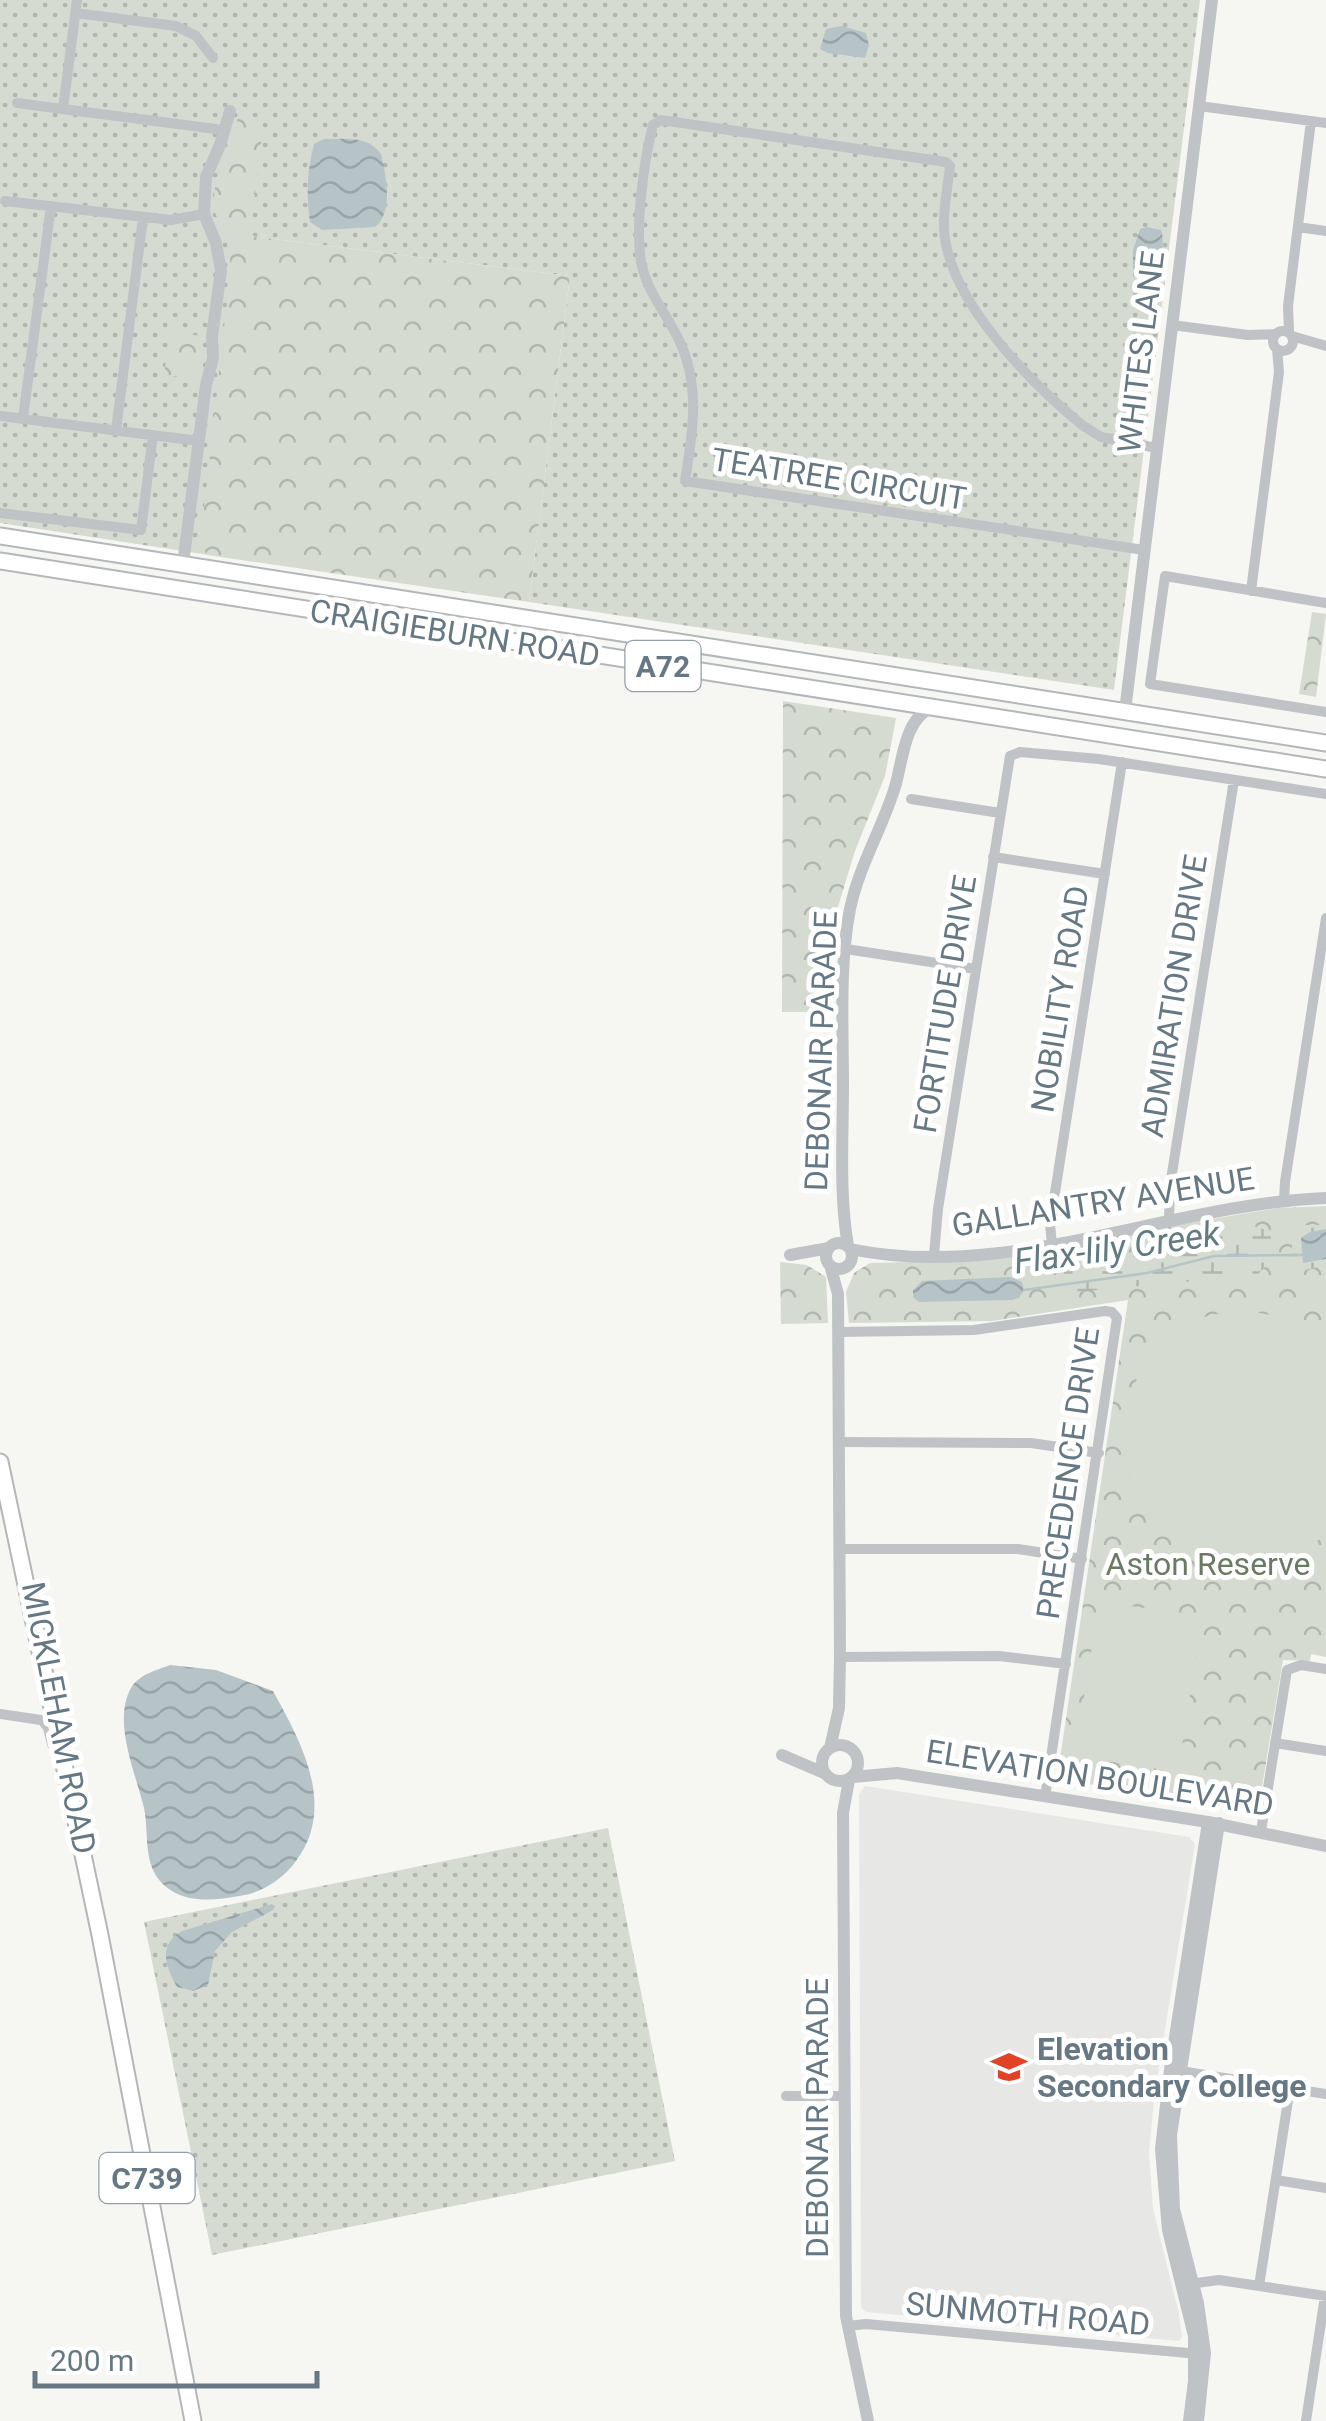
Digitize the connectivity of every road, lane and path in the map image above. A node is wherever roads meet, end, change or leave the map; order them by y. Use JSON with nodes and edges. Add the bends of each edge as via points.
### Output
{"nodes":[{"id":1,"x":77,"y":0,"type":"edge"},
{"id":2,"x":1212,"y":0,"type":"edge"},
{"id":3,"x":76,"y":13,"type":"junction"},
{"id":4,"x":213,"y":58,"type":"dead end"},
{"id":5,"x":17,"y":104,"type":"dead end"},
{"id":6,"x":1199,"y":106,"type":"junction"},
{"id":7,"x":63,"y":109,"type":"junction"},
{"id":8,"x":230,"y":111,"type":"dead end"},
{"id":9,"x":1311,"y":121,"type":"junction"},
{"id":10,"x":1326,"y":123,"type":"edge"},
{"id":11,"x":223,"y":130,"type":"junction"},
{"id":12,"x":4,"y":200,"type":"dead end"},
{"id":13,"x":50,"y":206,"type":"junction"},
{"id":14,"x":204,"y":214,"type":"junction"},
{"id":15,"x":143,"y":218,"type":"junction"},
{"id":16,"x":1298,"y":227,"type":"junction"},
{"id":17,"x":1326,"y":230,"type":"edge"},
{"id":18,"x":1172,"y":325,"type":"junction"},
{"id":19,"x":1283,"y":341,"type":"junction"},
{"id":20,"x":1321,"y":346,"type":"edge"},
{"id":21,"x":0,"y":416,"type":"edge"},
{"id":22,"x":23,"y":418,"type":"junction"},
{"id":23,"x":116,"y":430,"type":"junction"},
{"id":24,"x":153,"y":435,"type":"junction"},
{"id":25,"x":199,"y":441,"type":"junction"},
{"id":26,"x":1157,"y":448,"type":"junction"},
{"id":27,"x":0,"y":513,"type":"edge"},
{"id":28,"x":0,"y":536,"type":"edge"},
{"id":29,"x":1144,"y":550,"type":"junction"},
{"id":30,"x":0,"y":561,"type":"edge"},
{"id":31,"x":183,"y":564,"type":"junction"},
{"id":32,"x":1251,"y":591,"type":"junction"},
{"id":33,"x":1326,"y":602,"type":"edge"},
{"id":34,"x":899,"y":702,"type":"junction"},
{"id":35,"x":931,"y":708,"type":"junction"},
{"id":36,"x":1124,"y":710,"type":"junction"},
{"id":37,"x":1326,"y":712,"type":"edge"},
{"id":38,"x":911,"y":725,"type":"junction"},
{"id":39,"x":1326,"y":743,"type":"edge"},
{"id":40,"x":1122,"y":762,"type":"junction"},
{"id":41,"x":1326,"y":769,"type":"edge"},
{"id":42,"x":1234,"y":780,"type":"junction"},
{"id":43,"x":1326,"y":794,"type":"edge"},
{"id":44,"x":910,"y":799,"type":"dead end"},
{"id":45,"x":1000,"y":814,"type":"junction"},
{"id":46,"x":993,"y":857,"type":"junction"},
{"id":47,"x":1104,"y":874,"type":"junction"},
{"id":48,"x":1326,"y":918,"type":"edge"},
{"id":49,"x":846,"y":949,"type":"junction"},
{"id":50,"x":976,"y":969,"type":"junction"},
{"id":51,"x":1326,"y":1198,"type":"edge"},
{"id":52,"x":1284,"y":1201,"type":"junction"},
{"id":53,"x":842,"y":1209,"type":"junction"},
{"id":54,"x":1169,"y":1220,"type":"junction"},
{"id":55,"x":1052,"y":1244,"type":"junction"},
{"id":56,"x":849,"y":1247,"type":"junction"},
{"id":57,"x":786,"y":1255,"type":"dead end"},
{"id":58,"x":888,"y":1255,"type":"junction"},
{"id":59,"x":934,"y":1255,"type":"junction"},
{"id":60,"x":830,"y":1256,"type":"junction"},
{"id":61,"x":849,"y":1266,"type":"junction"},
{"id":62,"x":838,"y":1294,"type":"junction"},
{"id":63,"x":838,"y":1332,"type":"junction"},
{"id":64,"x":838,"y":1442,"type":"junction"},
{"id":65,"x":1098,"y":1453,"type":"junction"},
{"id":66,"x":0,"y":1462,"type":"edge"},
{"id":67,"x":839,"y":1550,"type":"junction"},
{"id":68,"x":1082,"y":1559,"type":"junction"},
{"id":69,"x":840,"y":1656,"type":"junction"},
{"id":70,"x":1066,"y":1664,"type":"junction"},
{"id":71,"x":1326,"y":1669,"type":"edge"},
{"id":72,"x":839,"y":1708,"type":"junction"},
{"id":73,"x":0,"y":1714,"type":"edge"},
{"id":74,"x":53,"y":1722,"type":"junction"},
{"id":75,"x":1274,"y":1743,"type":"junction"},
{"id":76,"x":827,"y":1750,"type":"junction"},
{"id":77,"x":854,"y":1751,"type":"junction"},
{"id":78,"x":1326,"y":1751,"type":"edge"},
{"id":79,"x":896,"y":1773,"type":"junction"},
{"id":80,"x":828,"y":1777,"type":"junction"},
{"id":81,"x":851,"y":1778,"type":"junction"},
{"id":82,"x":1045,"y":1796,"type":"junction"},
{"id":83,"x":843,"y":1812,"type":"junction"},
{"id":84,"x":1214,"y":1822,"type":"junction"},
{"id":85,"x":1261,"y":1831,"type":"junction"},
{"id":86,"x":1326,"y":1843,"type":"edge"},
{"id":87,"x":100,"y":1936,"type":"junction"},
{"id":88,"x":1175,"y":2070,"type":"junction"},
{"id":89,"x":1290,"y":2088,"type":"junction"},
{"id":90,"x":1326,"y":2094,"type":"edge"},
{"id":91,"x":786,"y":2096,"type":"dead end"},
{"id":92,"x":844,"y":2096,"type":"junction"},
{"id":93,"x":1276,"y":2180,"type":"junction"},
{"id":94,"x":1326,"y":2188,"type":"edge"},
{"id":95,"x":1188,"y":2284,"type":"junction"},
{"id":96,"x":1259,"y":2286,"type":"junction"},
{"id":97,"x":1326,"y":2296,"type":"edge"},
{"id":98,"x":847,"y":2326,"type":"junction"},
{"id":99,"x":1200,"y":2354,"type":"junction"},
{"id":100,"x":193,"y":2421,"type":"edge"},
{"id":101,"x":868,"y":2421,"type":"edge"},
{"id":102,"x":1189,"y":2421,"type":"edge"},
{"id":103,"x":1198,"y":2421,"type":"edge"},
{"id":104,"x":1306,"y":2421,"type":"edge"}],
"edges":[{"from":1,"to":3,"type":"street"},
{"from":2,"to":6,"type":"street","name":"WHITES LANE"},
{"from":3,"to":4,"type":"street","via":[[176,26],[196,36]]},
{"from":3,"to":7,"type":"street"},
{"from":5,"to":7,"type":"street"},
{"from":6,"to":9,"type":"street"},
{"from":6,"to":18,"type":"street","name":"WHITES LANE"},
{"from":7,"to":11,"type":"street"},
{"from":8,"to":11,"type":"street"},
{"from":9,"to":10,"type":"street"},
{"from":9,"to":16,"type":"street"},
{"from":11,"to":14,"type":"street","via":[[206,177]]},
{"from":12,"to":13,"type":"street"},
{"from":13,"to":15,"type":"street"},
{"from":13,"to":22,"type":"street"},
{"from":14,"to":15,"type":"street"},
{"from":14,"to":25,"type":"street","via":[[221,272]]},
{"from":15,"to":23,"type":"street"},
{"from":16,"to":17,"type":"street"},
{"from":16,"to":19,"type":"street"},
{"from":18,"to":19,"type":"street"},
{"from":18,"to":26,"type":"street","name":"WHITES LANE"},
{"from":19,"to":20,"type":"street"},
{"from":19,"to":32,"type":"street"},
{"from":21,"to":22,"type":"street"},
{"from":22,"to":23,"type":"street"},
{"from":23,"to":24,"type":"street"},
{"from":24,"to":25,"type":"street"},
{"from":24,"to":27,"type":"street","via":[[141,530]]},
{"from":25,"to":31,"type":"street"},
{"from":26,"to":29,"type":"street","name":"WHITES LANE"},
{"from":26,"to":29,"type":"street","name":"TEATREE CIRCUIT","via":[[1100,436],[1082,425],[987,326],[951,263],[944,226],[946,162],[662,120],[653,125],[638,247],[651,291],[689,364],[695,416],[685,481]]},
{"from":28,"to":31,"type":"main road","name":"CRAIGIEBURN ROAD","number":"A72"},
{"from":29,"to":36,"type":"street","name":"WHITES LANE"},
{"from":30,"to":34,"type":"main road","name":"CRAIGIEBURN ROAD","number":"A72"},
{"from":31,"to":36,"type":"main road","name":"CRAIGIEBURN ROAD","number":"A72"},
{"from":32,"to":33,"type":"street"},
{"from":32,"to":37,"type":"street","via":[[1165,576],[1150,684]]},
{"from":34,"to":35,"type":"main road","name":"CRAIGIEBURN ROAD","number":"A72"},
{"from":34,"to":38,"type":"street"},
{"from":35,"to":38,"type":"street"},
{"from":35,"to":41,"type":"main road","name":"CRAIGIEBURN ROAD","number":"A72"},
{"from":36,"to":39,"type":"main road","name":"CRAIGIEBURN ROAD","number":"A72"},
{"from":38,"to":49,"type":"street","name":"DEBONAIR PARADE","via":[[857,884]]},
{"from":40,"to":42,"type":"street"},
{"from":40,"to":45,"type":"street","name":"FORTITUDE DRIVE","via":[[1013,753]]},
{"from":40,"to":47,"type":"street","name":"NOBILITY ROAD"},
{"from":42,"to":43,"type":"street"},
{"from":42,"to":54,"type":"street","name":"ADMIRATION DRIVE"},
{"from":44,"to":45,"type":"street"},
{"from":45,"to":46,"type":"street","name":"FORTITUDE DRIVE"},
{"from":46,"to":47,"type":"street"},
{"from":46,"to":50,"type":"street","name":"FORTITUDE DRIVE"},
{"from":47,"to":55,"type":"street","name":"NOBILITY ROAD"},
{"from":48,"to":52,"type":"street"},
{"from":49,"to":50,"type":"street"},
{"from":49,"to":53,"type":"street","name":"DEBONAIR PARADE"},
{"from":50,"to":59,"type":"street","name":"FORTITUDE DRIVE"},
{"from":51,"to":52,"type":"street","name":"GALLANTRY AVENUE"},
{"from":52,"to":54,"type":"street","name":"GALLANTRY AVENUE"},
{"from":53,"to":56,"type":"street","name":"DEBONAIR PARADE"},
{"from":53,"to":60,"type":"street","name":"DEBONAIR PARADE"},
{"from":54,"to":55,"type":"street","name":"GALLANTRY AVENUE"},
{"from":55,"to":59,"type":"street","name":"GALLANTRY AVENUE"},
{"from":56,"to":58,"type":"street","name":"GALLANTRY AVENUE"},
{"from":56,"to":60,"type":"street","name":"GALLANTRY AVENUE"},
{"from":56,"to":61,"type":"street","name":"DEBONAIR PARADE"},
{"from":57,"to":60,"type":"street"},
{"from":58,"to":59,"type":"street","name":"GALLANTRY AVENUE"},
{"from":58,"to":61,"type":"street","name":"GALLANTRY AVENUE"},
{"from":60,"to":61,"type":"street","name":"GALLANTRY AVENUE","via":[[836,1270]]},
{"from":60,"to":62,"type":"street"},
{"from":61,"to":62,"type":"street"},
{"from":62,"to":63,"type":"street"},
{"from":63,"to":64,"type":"street"},
{"from":63,"to":65,"type":"street","name":"PRECEDENCE DRIVE","via":[[974,1330],[1112,1312],[1118,1330]]},
{"from":64,"to":65,"type":"street","via":[[1031,1443]]},
{"from":64,"to":67,"type":"street"},
{"from":65,"to":68,"type":"street","name":"PRECEDENCE DRIVE"},
{"from":66,"to":74,"type":"main road","name":"MICKLEHAM ROAD","number":"C739","via":[[28,1564]]},
{"from":67,"to":68,"type":"street","via":[[1018,1549]]},
{"from":67,"to":69,"type":"street"},
{"from":68,"to":70,"type":"street","name":"PRECEDENCE DRIVE"},
{"from":69,"to":70,"type":"street","via":[[999,1656]]},
{"from":69,"to":72,"type":"street"},
{"from":70,"to":82,"type":"street","name":"PRECEDENCE DRIVE"},
{"from":71,"to":75,"type":"street","via":[[1287,1670]]},
{"from":72,"to":76,"type":"street"},
{"from":72,"to":77,"type":"street"},
{"from":73,"to":74,"type":"street"},
{"from":74,"to":87,"type":"main road","name":"MICKLEHAM ROAD","number":"C739"},
{"from":74,"to":87,"type":"main road","name":"MICKLEHAM ROAD","number":"C739"},
{"from":75,"to":78,"type":"street"},
{"from":75,"to":85,"type":"street"},
{"from":76,"to":77,"type":"street","via":[[840,1745]]},
{"from":76,"to":80,"type":"street","via":[[821,1762]]},
{"from":76,"to":80,"type":"street","via":[[782,1755]]},
{"from":77,"to":79,"type":"street","name":"ELEVATION BOULEVARD"},
{"from":77,"to":81,"type":"street","via":[[858,1768]]},
{"from":79,"to":81,"type":"street","name":"ELEVATION BOULEVARD"},
{"from":79,"to":82,"type":"street","name":"ELEVATION BOULEVARD"},
{"from":80,"to":81,"type":"street"},
{"from":80,"to":83,"type":"street","name":"DEBONAIR PARADE"},
{"from":81,"to":83,"type":"street","name":"DEBONAIR PARADE"},
{"from":82,"to":84,"type":"street","name":"ELEVATION BOULEVARD"},
{"from":83,"to":92,"type":"street","name":"DEBONAIR PARADE"},
{"from":84,"to":85,"type":"street","name":"ELEVATION BOULEVARD"},
{"from":84,"to":88,"type":"street"},
{"from":85,"to":86,"type":"street","name":"ELEVATION BOULEVARD"},
{"from":87,"to":100,"type":"main road","name":"MICKLEHAM ROAD","number":"C739"},
{"from":88,"to":89,"type":"street"},
{"from":88,"to":95,"type":"street","via":[[1162,2126],[1161,2173],[1168,2230]]},
{"from":89,"to":90,"type":"street"},
{"from":89,"to":93,"type":"street"},
{"from":91,"to":92,"type":"street"},
{"from":92,"to":98,"type":"street","name":"DEBONAIR PARADE"},
{"from":93,"to":94,"type":"street"},
{"from":93,"to":96,"type":"street"},
{"from":95,"to":96,"type":"street"},
{"from":95,"to":99,"type":"street"},
{"from":96,"to":97,"type":"street"},
{"from":97,"to":104,"type":"street"},
{"from":98,"to":99,"type":"street","name":"SUNMOTH ROAD"},
{"from":98,"to":101,"type":"street","name":"DEBONAIR PARADE"},
{"from":99,"to":102,"type":"street"},
{"from":99,"to":103,"type":"street"}]}
